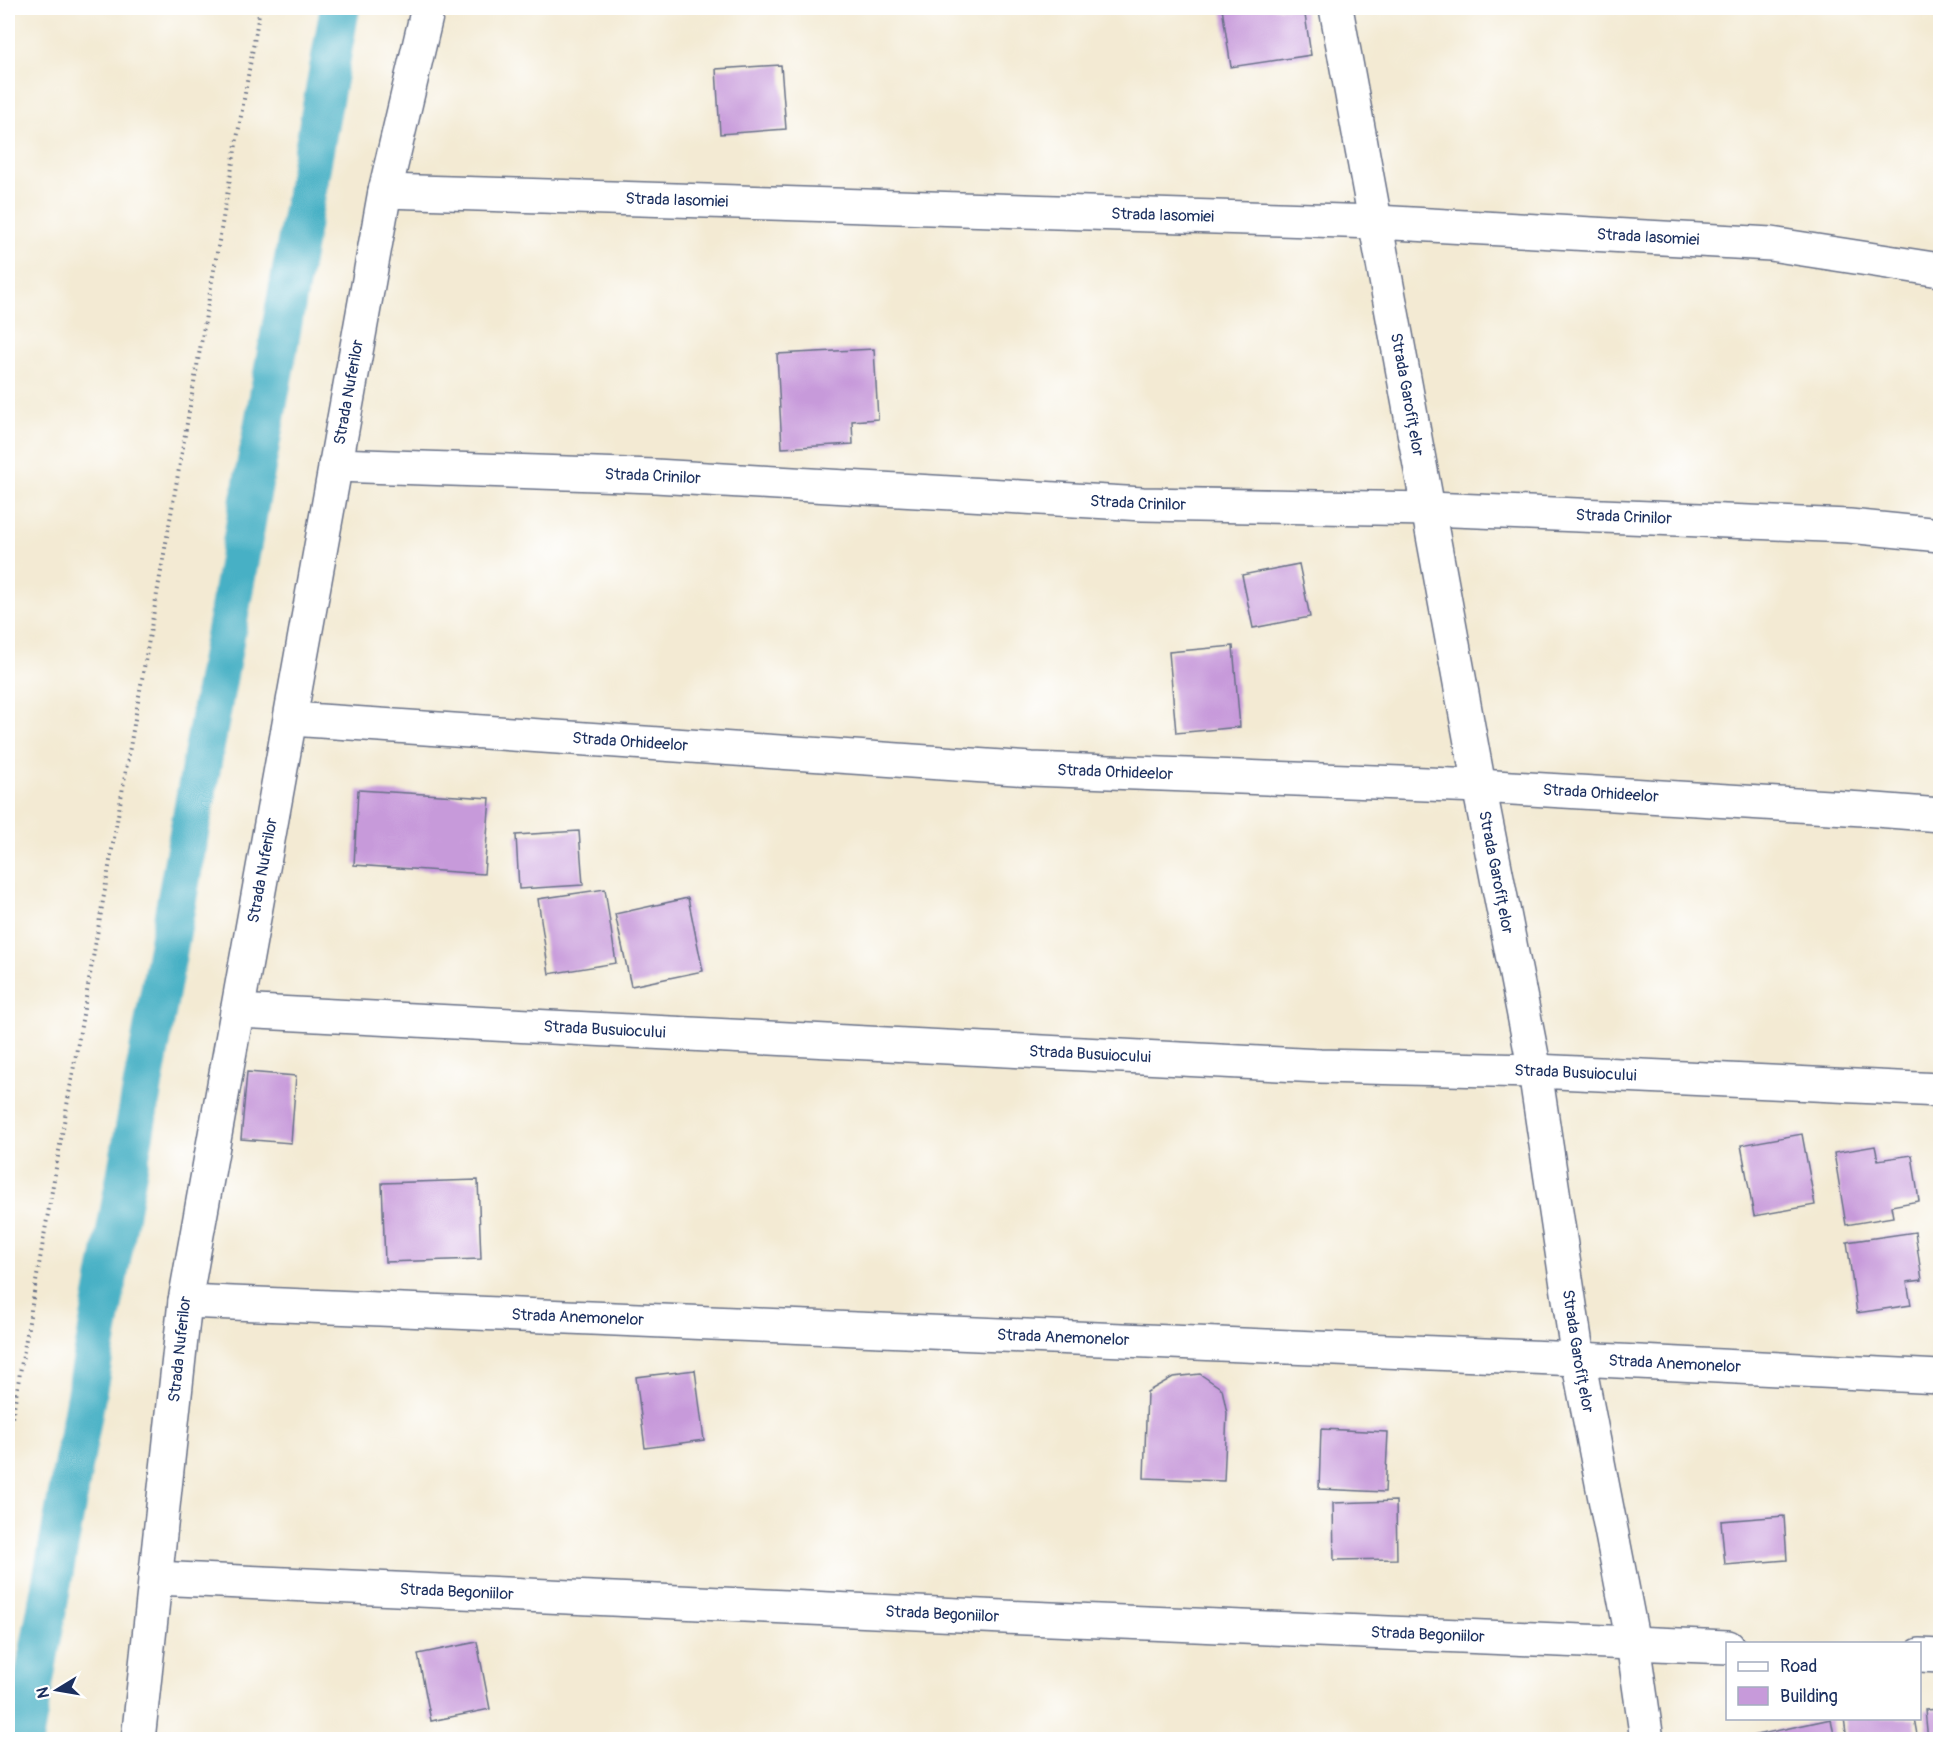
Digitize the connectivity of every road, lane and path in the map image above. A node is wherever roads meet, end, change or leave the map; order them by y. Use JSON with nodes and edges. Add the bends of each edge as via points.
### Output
{"nodes":[{"id":1,"x":260,"y":8,"type":"edge"},
{"id":2,"x":428,"y":8,"type":"edge"},
{"id":3,"x":1336,"y":8,"type":"edge"},
{"id":4,"x":385,"y":191,"type":"junction"},
{"id":5,"x":1376,"y":222,"type":"junction"},
{"id":6,"x":1941,"y":270,"type":"edge"},
{"id":7,"x":335,"y":465,"type":"junction"},
{"id":8,"x":1429,"y":509,"type":"junction"},
{"id":9,"x":1941,"y":535,"type":"edge"},
{"id":10,"x":291,"y":718,"type":"junction"},
{"id":11,"x":1479,"y":786,"type":"junction"},
{"id":12,"x":1941,"y":815,"type":"edge"},
{"id":13,"x":237,"y":1011,"type":"junction"},
{"id":14,"x":1535,"y":1071,"type":"junction"},
{"id":15,"x":1941,"y":1090,"type":"edge"},
{"id":16,"x":185,"y":1301,"type":"junction"},
{"id":17,"x":1578,"y":1359,"type":"junction"},
{"id":18,"x":1941,"y":1377,"type":"edge"},
{"id":19,"x":8,"y":1441,"type":"edge"},
{"id":20,"x":156,"y":1578,"type":"junction"},
{"id":21,"x":1633,"y":1643,"type":"junction"},
{"id":22,"x":1726,"y":1647,"type":"edge"},
{"id":23,"x":1921,"y":1655,"type":"edge"},
{"id":24,"x":1941,"y":1656,"type":"edge"},
{"id":25,"x":138,"y":1740,"type":"edge"},
{"id":26,"x":1647,"y":1740,"type":"edge"}],
"edges":[{"from":1,"to":19,"type":"path"},
{"from":2,"to":4,"type":"street","name":"Strada Nuferilor"},
{"from":3,"to":5,"type":"street","name":"Strada Garofițelor"},
{"from":4,"to":5,"type":"street","name":"Strada Iasomiei"},
{"from":4,"to":7,"type":"street","name":"Strada Nuferilor"},
{"from":5,"to":6,"type":"street","name":"Strada Iasomiei","via":[[1771,244]]},
{"from":5,"to":8,"type":"street","name":"Strada Garofițelor"},
{"from":7,"to":8,"type":"street","name":"Strada Crinilor","via":[[655,476],[1143,504]]},
{"from":7,"to":10,"type":"street","name":"Strada Nuferilor"},
{"from":8,"to":9,"type":"street","name":"Strada Crinilor","via":[[1849,526]]},
{"from":8,"to":11,"type":"street","name":"Strada Garofițelor"},
{"from":10,"to":11,"type":"street","name":"Strada Orhideelor","via":[[1031,769]]},
{"from":10,"to":13,"type":"street","name":"Strada Nuferilor"},
{"from":11,"to":12,"type":"street","name":"Strada Orhideelor"},
{"from":11,"to":14,"type":"street","name":"Strada Garofițelor"},
{"from":13,"to":14,"type":"street","name":"Strada Busuiocului","via":[[1320,1066]]},
{"from":13,"to":16,"type":"street","name":"Strada Nuferilor"},
{"from":14,"to":15,"type":"street","name":"Strada Busuiocului"},
{"from":14,"to":17,"type":"street","name":"Strada Garofițelor"},
{"from":16,"to":17,"type":"street","name":"Strada Anemonelor"},
{"from":16,"to":20,"type":"street","name":"Strada Nuferilor"},
{"from":17,"to":18,"type":"street","name":"Strada Anemonelor"},
{"from":17,"to":21,"type":"street","name":"Strada Garofițelor"},
{"from":20,"to":21,"type":"street","name":"Strada Begoniilor"},
{"from":20,"to":25,"type":"street","name":"Strada Nuferilor"},
{"from":21,"to":22,"type":"street","name":"Strada Begoniilor"},
{"from":21,"to":26,"type":"street","name":"Strada Garofițelor"},
{"from":23,"to":24,"type":"street"}]}
